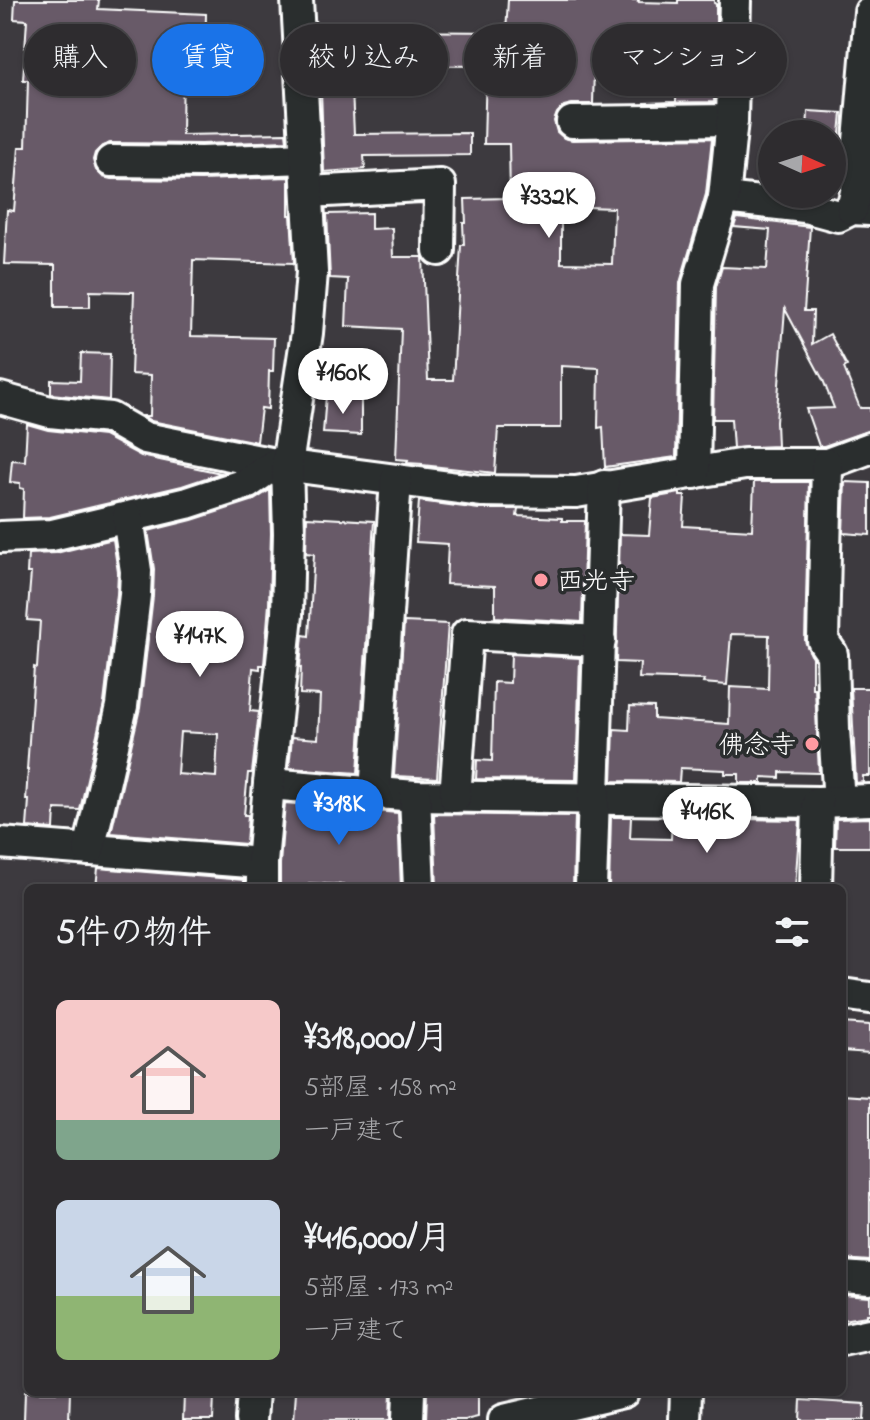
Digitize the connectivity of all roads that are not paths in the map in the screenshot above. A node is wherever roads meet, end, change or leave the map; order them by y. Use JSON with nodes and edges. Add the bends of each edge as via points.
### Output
{"nodes":[{"id":1,"x":297,"y":0,"type":"edge"},
{"id":2,"x":735,"y":0,"type":"edge"},
{"id":3,"x":870,"y":12,"type":"edge"},
{"id":4,"x":732,"y":120,"type":"junction"},
{"id":5,"x":572,"y":122,"type":"dead end"},
{"id":6,"x":306,"y":158,"type":"junction"},
{"id":7,"x":111,"y":161,"type":"dead end"},
{"id":8,"x":308,"y":192,"type":"junction"},
{"id":9,"x":724,"y":198,"type":"junction"},
{"id":10,"x":861,"y":209,"type":"edge"},
{"id":11,"x":439,"y":250,"type":"dead end"},
{"id":12,"x":0,"y":398,"type":"edge"},
{"id":13,"x":870,"y":448,"type":"edge"},
{"id":14,"x":281,"y":464,"type":"junction"},
{"id":15,"x":827,"y":464,"type":"junction"},
{"id":16,"x":694,"y":473,"type":"junction"},
{"id":17,"x":396,"y":480,"type":"junction"},
{"id":18,"x":604,"y":486,"type":"junction"},
{"id":19,"x":128,"y":517,"type":"junction"},
{"id":20,"x":0,"y":537,"type":"edge"},
{"id":21,"x":600,"y":641,"type":"junction"},
{"id":22,"x":269,"y":784,"type":"junction"},
{"id":23,"x":375,"y":793,"type":"junction"},
{"id":24,"x":415,"y":796,"type":"junction"},
{"id":25,"x":455,"y":797,"type":"junction"},
{"id":26,"x":595,"y":800,"type":"junction"},
{"id":27,"x":870,"y":800,"type":"edge"},
{"id":28,"x":828,"y":802,"type":"junction"},
{"id":29,"x":0,"y":843,"type":"edge"},
{"id":30,"x":89,"y":850,"type":"junction"},
{"id":31,"x":262,"y":876,"type":"edge"},
{"id":32,"x":419,"y":884,"type":"edge"},
{"id":33,"x":591,"y":884,"type":"edge"},
{"id":34,"x":817,"y":884,"type":"edge"},
{"id":35,"x":846,"y":995,"type":"edge"},
{"id":36,"x":870,"y":998,"type":"edge"},
{"id":37,"x":846,"y":1277,"type":"edge"},
{"id":38,"x":870,"y":1279,"type":"edge"},
{"id":39,"x":870,"y":1334,"type":"edge"},
{"id":40,"x":846,"y":1339,"type":"edge"},
{"id":41,"x":253,"y":1396,"type":"edge"},
{"id":42,"x":409,"y":1396,"type":"edge"},
{"id":43,"x":606,"y":1396,"type":"edge"},
{"id":44,"x":686,"y":1396,"type":"edge"},
{"id":45,"x":251,"y":1420,"type":"edge"},
{"id":46,"x":408,"y":1420,"type":"edge"},
{"id":47,"x":504,"y":1420,"type":"edge"},
{"id":48,"x":685,"y":1420,"type":"edge"}],
"edges":[{"from":1,"to":6,"type":"street"},
{"from":2,"to":4,"type":"street"},
{"from":3,"to":10,"type":"street","via":[[857,188]]},
{"from":4,"to":5,"type":"street"},
{"from":4,"to":9,"type":"street"},
{"from":6,"to":7,"type":"street"},
{"from":6,"to":8,"type":"street"},
{"from":8,"to":11,"type":"street","via":[[440,185]]},
{"from":8,"to":14,"type":"street","via":[[312,272],[307,333]]},
{"from":9,"to":10,"type":"street","via":[[838,216]]},
{"from":9,"to":16,"type":"street","via":[[698,284]]},
{"from":12,"to":14,"type":"street","via":[[50,412],[110,418],[145,438]]},
{"from":13,"to":15,"type":"street"},
{"from":14,"to":17,"type":"street"},
{"from":14,"to":19,"type":"street","via":[[248,483]]},
{"from":14,"to":22,"type":"street","via":[[289,533],[287,615]]},
{"from":15,"to":16,"type":"street","via":[[745,464]]},
{"from":15,"to":28,"type":"street","via":[[823,641],[832,654],[834,730]]},
{"from":16,"to":18,"type":"street"},
{"from":17,"to":18,"type":"street","via":[[481,491],[576,492]]},
{"from":17,"to":23,"type":"street"},
{"from":18,"to":21,"type":"street"},
{"from":19,"to":20,"type":"street","via":[[52,535]]},
{"from":19,"to":30,"type":"street","via":[[135,595],[122,706]]},
{"from":21,"to":25,"type":"street","via":[[467,634]]},
{"from":21,"to":26,"type":"street"},
{"from":22,"to":23,"type":"street"},
{"from":22,"to":31,"type":"street"},
{"from":23,"to":24,"type":"street"},
{"from":24,"to":25,"type":"street"},
{"from":24,"to":32,"type":"street"},
{"from":25,"to":26,"type":"street"},
{"from":26,"to":28,"type":"street"},
{"from":26,"to":33,"type":"street"},
{"from":27,"to":28,"type":"street"},
{"from":28,"to":34,"type":"street"},
{"from":29,"to":30,"type":"street"},
{"from":30,"to":31,"type":"street"},
{"from":35,"to":36,"type":"street"},
{"from":37,"to":38,"type":"street"},
{"from":39,"to":40,"type":"street"},
{"from":41,"to":45,"type":"street"},
{"from":42,"to":46,"type":"street"},
{"from":43,"to":47,"type":"street"},
{"from":44,"to":48,"type":"street"}]}
